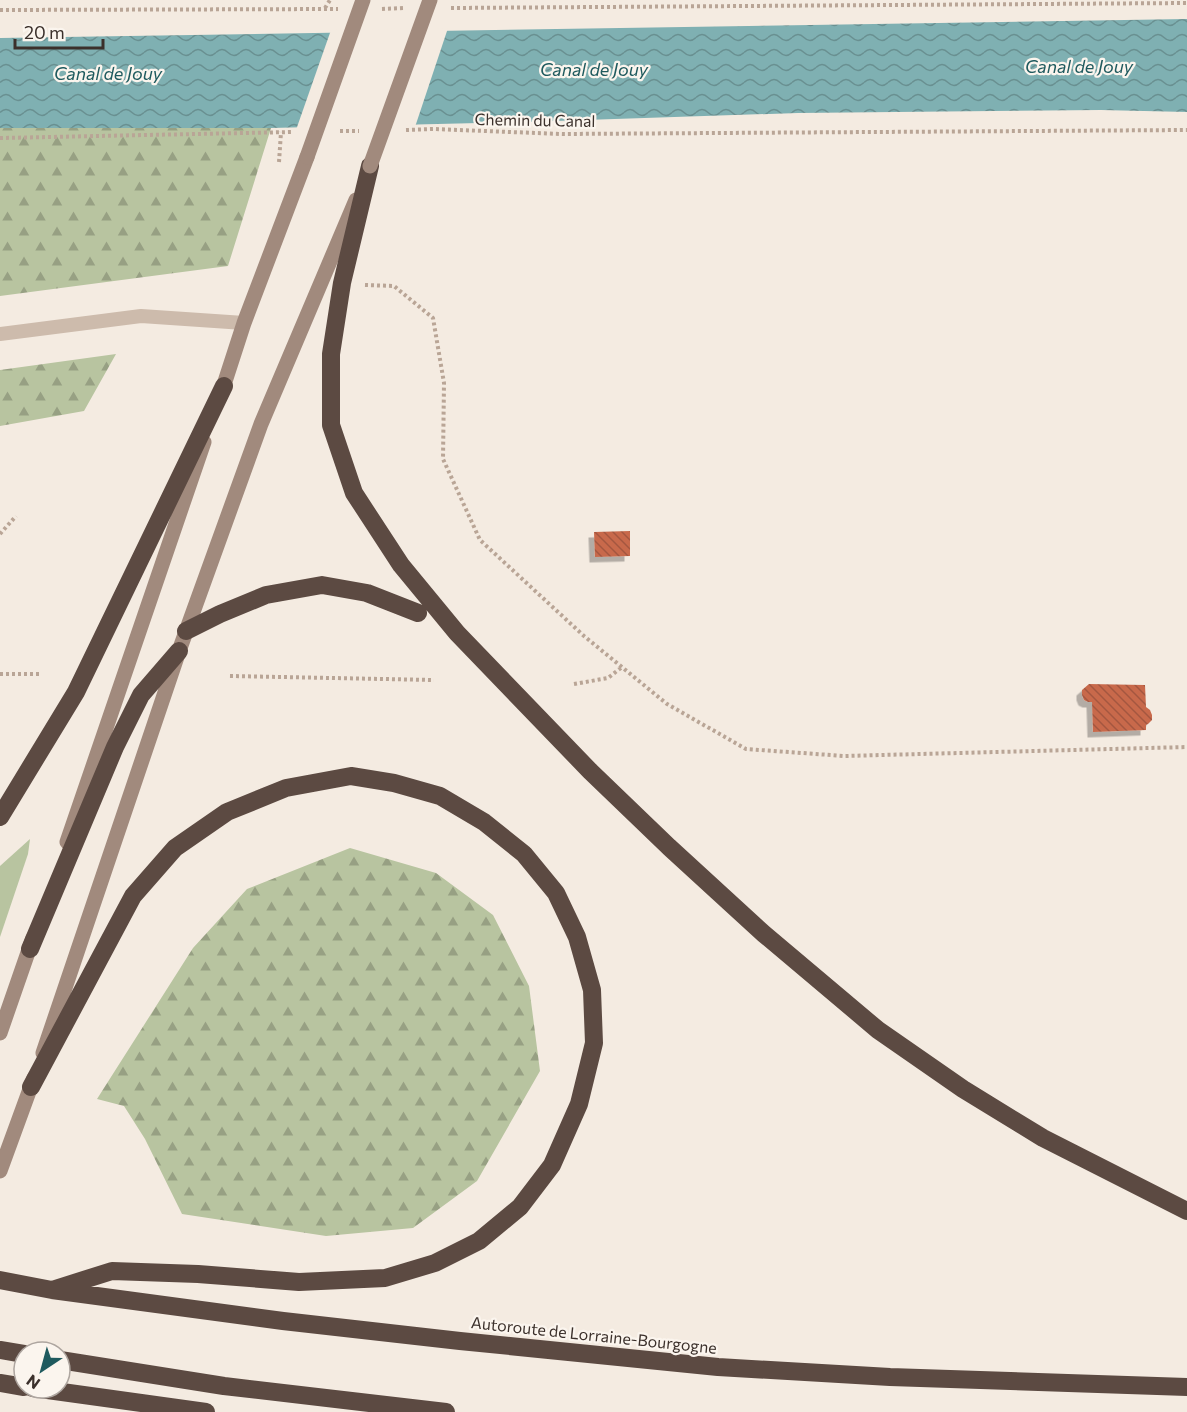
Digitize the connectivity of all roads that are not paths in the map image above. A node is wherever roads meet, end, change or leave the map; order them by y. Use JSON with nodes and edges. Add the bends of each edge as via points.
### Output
{"nodes":[{"id":1,"x":367,"y":4,"type":"edge"},
{"id":2,"x":436,"y":4,"type":"edge"},
{"id":3,"x":370,"y":166,"type":"junction"},
{"id":4,"x":244,"y":323,"type":"junction"},
{"id":5,"x":0,"y":334,"type":"edge"},
{"id":6,"x":224,"y":386,"type":"junction"},
{"id":7,"x":418,"y":613,"type":"dead end"},
{"id":8,"x":186,"y":630,"type":"junction"},
{"id":9,"x":179,"y":651,"type":"junction"},
{"id":10,"x":0,"y":817,"type":"edge"},
{"id":11,"x":30,"y":949,"type":"junction"},
{"id":12,"x":0,"y":1033,"type":"edge"},
{"id":13,"x":31,"y":1087,"type":"junction"},
{"id":14,"x":2,"y":1166,"type":"edge"},
{"id":15,"x":1187,"y":1212,"type":"edge"},
{"id":16,"x":0,"y":1280,"type":"edge"},
{"id":17,"x":52,"y":1290,"type":"junction"},
{"id":18,"x":72,"y":1362,"type":"edge"},
{"id":19,"x":1187,"y":1387,"type":"edge"},
{"id":20,"x":72,"y":1393,"type":"edge"},
{"id":21,"x":206,"y":1412,"type":"edge"},
{"id":22,"x":446,"y":1412,"type":"edge"}],
"edges":[{"from":1,"to":4,"type":"main road","bridge":true},
{"from":2,"to":3,"type":"main road","bridge":true},
{"from":3,"to":8,"type":"main road","via":[[261,424]]},
{"from":3,"to":15,"type":"highway","via":[[342,284],[331,354],[331,425],[354,493],[401,565],[457,633],[590,771],[764,934],[878,1030],[1043,1138]]},
{"from":4,"to":5,"type":"lane","via":[[141,316]]},
{"from":4,"to":6,"type":"main road"},
{"from":6,"to":10,"type":"highway","via":[[76,692]]},
{"from":6,"to":11,"type":"main road"},
{"from":7,"to":8,"type":"highway","via":[[367,593],[322,585],[266,595]]},
{"from":8,"to":9,"type":"main road"},
{"from":9,"to":11,"type":"highway","via":[[141,694]]},
{"from":9,"to":13,"type":"main road"},
{"from":11,"to":12,"type":"main road"},
{"from":13,"to":14,"type":"main road"},
{"from":13,"to":17,"type":"highway","via":[[133,896],[175,848],[227,812],[286,788],[340,778],[394,783],[440,796],[484,822],[524,854],[556,893],[577,937],[592,990],[594,1043],[579,1104],[552,1165],[520,1207],[479,1241],[435,1263],[386,1278],[299,1282],[112,1271]]},
{"from":16,"to":17,"type":"highway","name":"Autoroute de Lorraine-Bourgogne"},
{"from":17,"to":19,"type":"highway","name":"Autoroute de Lorraine-Bourgogne","via":[[283,1321],[718,1367]]},
{"from":18,"to":22,"type":"highway","via":[[224,1386]]},
{"from":20,"to":21,"type":"highway"}]}
